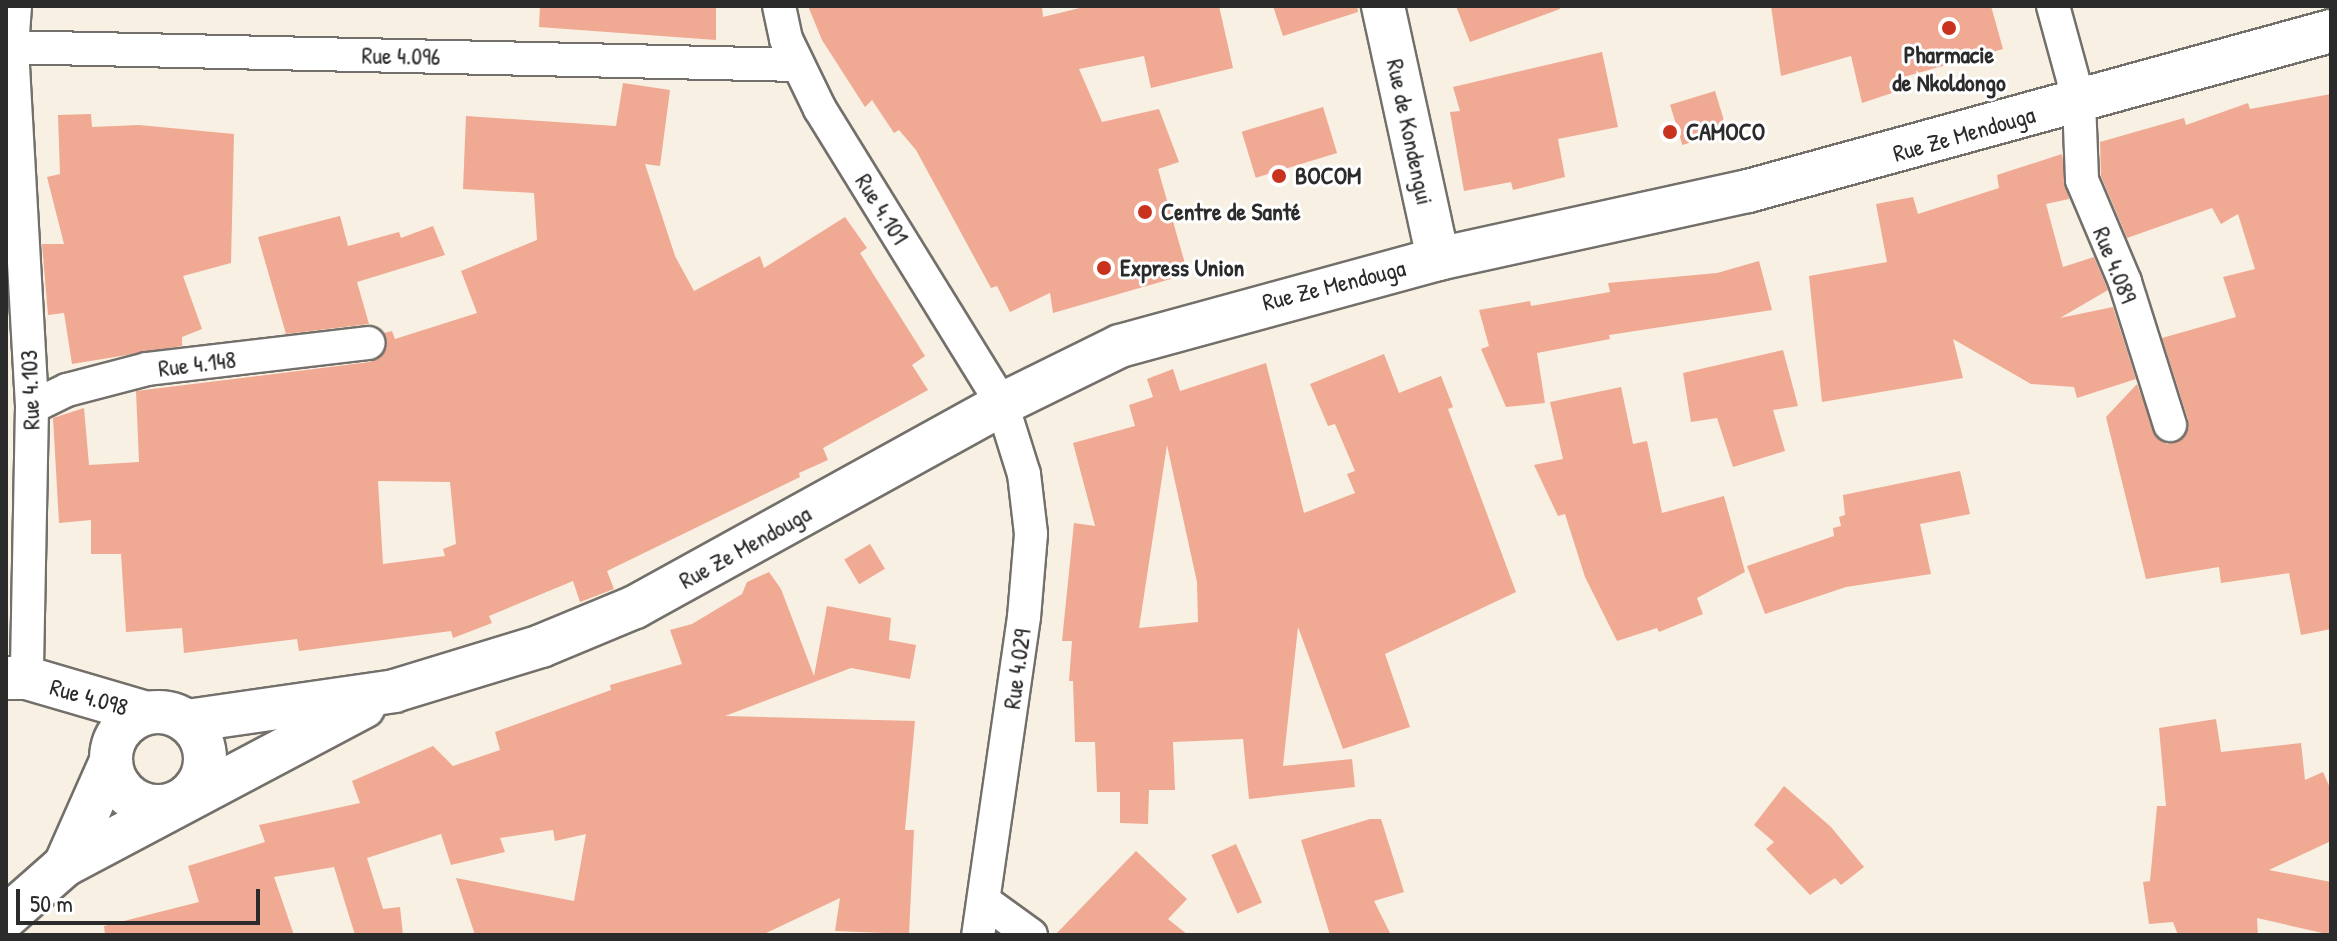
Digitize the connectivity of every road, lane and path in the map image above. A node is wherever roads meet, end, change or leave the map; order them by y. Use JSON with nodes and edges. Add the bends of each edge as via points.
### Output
{"nodes":[{"id":1,"x":15,"y":6,"type":"edge"},
{"id":2,"x":779,"y":6,"type":"edge"},
{"id":3,"x":1383,"y":6,"type":"edge"},
{"id":4,"x":2053,"y":6,"type":"edge"},
{"id":5,"x":2331,"y":31,"type":"edge"},
{"id":6,"x":9,"y":48,"type":"edge"},
{"id":7,"x":797,"y":65,"type":"junction"},
{"id":8,"x":2079,"y":101,"type":"junction"},
{"id":9,"x":1438,"y":259,"type":"junction"},
{"id":10,"x":368,"y":343,"type":"dead end"},
{"id":11,"x":1002,"y":404,"type":"junction"},
{"id":12,"x":32,"y":407,"type":"junction"},
{"id":13,"x":2170,"y":425,"type":"dead end"},
{"id":14,"x":21,"y":679,"type":"edge"},
{"id":15,"x":394,"y":691,"type":"junction"},
{"id":16,"x":147,"y":713,"type":"junction"},
{"id":17,"x":187,"y":721,"type":"junction"},
{"id":18,"x":113,"y":750,"type":"junction"},
{"id":19,"x":184,"y":799,"type":"junction"},
{"id":20,"x":65,"y":865,"type":"junction"},
{"id":21,"x":984,"y":901,"type":"junction"},
{"id":22,"x":6,"y":917,"type":"edge"},
{"id":23,"x":978,"y":935,"type":"edge"},
{"id":24,"x":1031,"y":935,"type":"edge"}],
"edges":[{"from":1,"to":6,"type":"street","name":"Rue 4.103"},
{"from":2,"to":7,"type":"street","name":"Rue 4.101"},
{"from":3,"to":9,"type":"main road","name":"Rue de Kondengui"},
{"from":4,"to":8,"type":"street","name":"Rue 4.089"},
{"from":5,"to":8,"type":"main road","name":"Rue Ze Mendouga"},
{"from":6,"to":7,"type":"street","name":"Rue 4.096"},
{"from":6,"to":12,"type":"street","name":"Rue 4.103"},
{"from":7,"to":11,"type":"street","name":"Rue 4.101"},
{"from":8,"to":9,"type":"main road","name":"Rue Ze Mendouga","via":[[1748,191]]},
{"from":8,"to":13,"type":"street","name":"Rue 4.089","via":[[2082,180],[2125,282]]},
{"from":9,"to":11,"type":"main road","name":"Rue Ze Mendouga","via":[[1275,299],[1120,346]]},
{"from":10,"to":12,"type":"street","name":"Rue 4.148","via":[[147,369],[67,390]]},
{"from":11,"to":15,"type":"main road","name":"Rue Ze Mendouga","via":[[635,607],[541,646]]},
{"from":11,"to":21,"type":"street","name":"Rue 4.029","via":[[1024,474],[1031,534]]},
{"from":12,"to":14,"type":"street","name":"Rue 4.103"},
{"from":14,"to":16,"type":"main road","name":"Rue 4.098"},
{"from":14,"to":18,"type":"main road","name":"Rue 4.098"},
{"from":15,"to":17,"type":"main road","name":"Rue Ze Mendouga"},
{"from":15,"to":19,"type":"main road","name":"Rue Ze Mendouga"},
{"from":16,"to":17,"type":"main road","via":[[161,711]]},
{"from":16,"to":18,"type":"main road","via":[[123,727]]},
{"from":17,"to":19,"type":"main road","via":[[204,746],[206,761],[203,775]]},
{"from":18,"to":19,"type":"main road","via":[[123,791],[137,801],[152,806]]},
{"from":18,"to":20,"type":"main road","name":"Rue Ze Mendouga"},
{"from":19,"to":20,"type":"main road","name":"Rue Ze Mendouga"},
{"from":20,"to":22,"type":"main road","name":"Rue Ze Mendouga"},
{"from":21,"to":23,"type":"street","name":"Rue 4.029"},
{"from":21,"to":24,"type":"street"}]}
